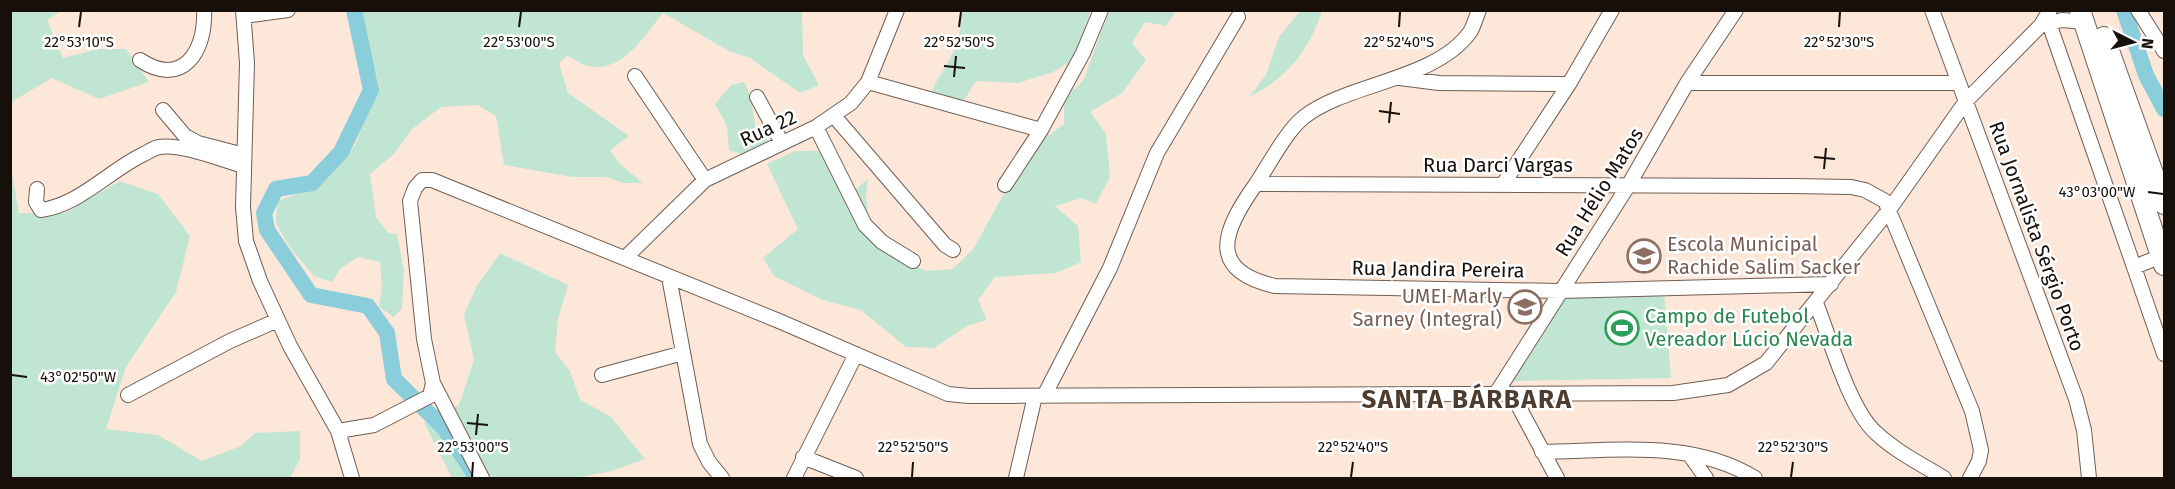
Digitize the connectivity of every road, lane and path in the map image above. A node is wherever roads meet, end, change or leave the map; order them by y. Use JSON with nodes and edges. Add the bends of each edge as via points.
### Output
{"nodes":[{"id":1,"x":204,"y":10,"type":"edge"},
{"id":2,"x":288,"y":10,"type":"edge"},
{"id":3,"x":897,"y":10,"type":"edge"},
{"id":4,"x":1101,"y":10,"type":"edge"},
{"id":5,"x":1479,"y":10,"type":"edge"},
{"id":6,"x":1612,"y":10,"type":"edge"},
{"id":7,"x":1736,"y":10,"type":"edge"},
{"id":8,"x":1932,"y":10,"type":"edge"},
{"id":9,"x":2138,"y":10,"type":"edge"},
{"id":10,"x":243,"y":13,"type":"edge"},
{"id":11,"x":2086,"y":14,"type":"edge"},
{"id":12,"x":1238,"y":17,"type":"dead end"},
{"id":13,"x":2047,"y":20,"type":"edge"},
{"id":14,"x":2164,"y":51,"type":"edge"},
{"id":15,"x":140,"y":60,"type":"dead end"},
{"id":16,"x":635,"y":76,"type":"dead end"},
{"id":17,"x":1400,"y":78,"type":"junction"},
{"id":18,"x":868,"y":82,"type":"junction"},
{"id":19,"x":1687,"y":83,"type":"junction"},
{"id":20,"x":1958,"y":83,"type":"junction"},
{"id":21,"x":1569,"y":84,"type":"junction"},
{"id":22,"x":757,"y":97,"type":"dead end"},
{"id":23,"x":1966,"y":101,"type":"junction"},
{"id":24,"x":163,"y":110,"type":"dead end"},
{"id":25,"x":834,"y":116,"type":"junction"},
{"id":26,"x":816,"y":126,"type":"junction"},
{"id":27,"x":1041,"y":130,"type":"junction"},
{"id":28,"x":782,"y":143,"type":"junction"},
{"id":29,"x":244,"y":161,"type":"junction"},
{"id":30,"x":705,"y":180,"type":"junction"},
{"id":31,"x":1504,"y":183,"type":"junction"},
{"id":32,"x":1256,"y":184,"type":"junction"},
{"id":33,"x":1005,"y":185,"type":"dead end"},
{"id":34,"x":1628,"y":186,"type":"junction"},
{"id":35,"x":37,"y":189,"type":"dead end"},
{"id":36,"x":2164,"y":200,"type":"edge"},
{"id":37,"x":1889,"y":210,"type":"junction"},
{"id":38,"x":953,"y":250,"type":"dead end"},
{"id":39,"x":625,"y":258,"type":"junction"},
{"id":40,"x":2163,"y":260,"type":"edge"},
{"id":41,"x":913,"y":261,"type":"dead end"},
{"id":42,"x":2134,"y":267,"type":"junction"},
{"id":43,"x":669,"y":277,"type":"junction"},
{"id":44,"x":1831,"y":284,"type":"junction"},
{"id":45,"x":1561,"y":291,"type":"junction"},
{"id":46,"x":1816,"y":303,"type":"junction"},
{"id":47,"x":278,"y":320,"type":"junction"},
{"id":48,"x":683,"y":353,"type":"junction"},
{"id":49,"x":856,"y":354,"type":"junction"},
{"id":50,"x":2164,"y":354,"type":"edge"},
{"id":51,"x":602,"y":375,"type":"dead end"},
{"id":52,"x":128,"y":395,"type":"dead end"},
{"id":53,"x":1495,"y":395,"type":"junction"},
{"id":54,"x":1040,"y":396,"type":"junction"},
{"id":55,"x":1513,"y":396,"type":"junction"},
{"id":56,"x":423,"y":397,"type":"junction"},
{"id":57,"x":338,"y":431,"type":"junction"},
{"id":58,"x":1542,"y":452,"type":"junction"},
{"id":59,"x":1689,"y":454,"type":"junction"},
{"id":60,"x":803,"y":457,"type":"junction"},
{"id":61,"x":1753,"y":477,"type":"edge"},
{"id":62,"x":352,"y":478,"type":"edge"},
{"id":63,"x":482,"y":478,"type":"edge"},
{"id":64,"x":722,"y":478,"type":"edge"},
{"id":65,"x":794,"y":478,"type":"edge"},
{"id":66,"x":856,"y":478,"type":"edge"},
{"id":67,"x":1016,"y":478,"type":"edge"},
{"id":68,"x":1557,"y":478,"type":"edge"},
{"id":69,"x":1706,"y":478,"type":"edge"},
{"id":70,"x":1734,"y":478,"type":"edge"},
{"id":71,"x":1944,"y":478,"type":"edge"},
{"id":72,"x":1970,"y":478,"type":"edge"},
{"id":73,"x":2090,"y":478,"type":"edge"}],
"edges":[{"from":1,"to":15,"type":"street","via":[[205,21],[195,54],[183,67],[161,70]]},
{"from":2,"to":10,"type":"street"},
{"from":3,"to":18,"type":"street","name":"Rua 22"},
{"from":4,"to":27,"type":"street","via":[[1083,53]]},
{"from":5,"to":17,"type":"street","via":[[1470,32],[1449,52]]},
{"from":6,"to":21,"type":"street"},
{"from":7,"to":19,"type":"street","name":"Rua Hélio Matos"},
{"from":8,"to":20,"type":"street","name":"Rua Jornalista Sérgio Porto"},
{"from":9,"to":14,"type":"street"},
{"from":10,"to":29,"type":"street","via":[[247,63]]},
{"from":11,"to":13,"type":"street","via":[[2062,21]]},
{"from":11,"to":36,"type":"highway"},
{"from":11,"to":40,"type":"highway"},
{"from":12,"to":54,"type":"street","via":[[1157,153],[1110,268]]},
{"from":13,"to":23,"type":"street"},
{"from":13,"to":42,"type":"street"},
{"from":16,"to":30,"type":"street"},
{"from":17,"to":21,"type":"street","via":[[1439,83]]},
{"from":17,"to":32,"type":"street","via":[[1344,96],[1303,118]]},
{"from":18,"to":25,"type":"street","name":"Rua 22"},
{"from":18,"to":27,"type":"street"},
{"from":19,"to":20,"type":"street"},
{"from":19,"to":34,"type":"street","name":"Rua Hélio Matos"},
{"from":20,"to":23,"type":"street","name":"Rua Jornalista Sérgio Porto"},
{"from":21,"to":31,"type":"street"},
{"from":22,"to":28,"type":"street"},
{"from":23,"to":37,"type":"street"},
{"from":23,"to":73,"type":"street","name":"Rua Jornalista Sérgio Porto","via":[[2076,399],[2085,430]]},
{"from":24,"to":29,"type":"street","via":[[185,136]]},
{"from":25,"to":26,"type":"street","name":"Rua 22"},
{"from":25,"to":38,"type":"street"},
{"from":26,"to":28,"type":"street","name":"Rua 22"},
{"from":26,"to":41,"type":"street","via":[[865,225],[882,242]]},
{"from":27,"to":33,"type":"street"},
{"from":28,"to":30,"type":"street","name":"Rua 22"},
{"from":29,"to":35,"type":"street","via":[[158,147],[50,209],[41,210],[36,202]]},
{"from":29,"to":47,"type":"street","via":[[246,241]]},
{"from":30,"to":39,"type":"street","name":"Rua 22"},
{"from":31,"to":32,"type":"street","name":"Rua Darci Vargas"},
{"from":31,"to":34,"type":"street","name":"Rua Darci Vargas"},
{"from":32,"to":45,"type":"street","name":"Rua Jandira Pereira","via":[[1229,227],[1231,263],[1243,275],[1275,286]]},
{"from":34,"to":37,"type":"street","name":"Rua Darci Vargas","via":[[1851,187],[1876,194]]},
{"from":34,"to":45,"type":"street","name":"Rua Hélio Matos"},
{"from":37,"to":44,"type":"street"},
{"from":37,"to":72,"type":"street","via":[[1972,411],[1981,450]]},
{"from":39,"to":43,"type":"street"},
{"from":39,"to":56,"type":"street","via":[[449,185],[422,180],[410,201],[424,339]]},
{"from":40,"to":42,"type":"street"},
{"from":42,"to":50,"type":"street"},
{"from":43,"to":48,"type":"street"},
{"from":43,"to":49,"type":"street"},
{"from":44,"to":45,"type":"street","name":"Rua Jandira Pereira"},
{"from":44,"to":46,"type":"street"},
{"from":45,"to":53,"type":"street","name":"Rua Hélio Matos"},
{"from":46,"to":55,"type":"street","via":[[1766,363],[1728,385],[1673,393]]},
{"from":46,"to":71,"type":"street","via":[[1859,412],[1897,450]]},
{"from":47,"to":52,"type":"street"},
{"from":47,"to":57,"type":"street"},
{"from":48,"to":51,"type":"street"},
{"from":48,"to":64,"type":"street","via":[[700,444]]},
{"from":49,"to":54,"type":"street","via":[[948,394]]},
{"from":49,"to":60,"type":"street"},
{"from":53,"to":54,"type":"street"},
{"from":53,"to":55,"type":"street"},
{"from":54,"to":67,"type":"street"},
{"from":55,"to":58,"type":"street"},
{"from":56,"to":57,"type":"street","via":[[374,425]]},
{"from":56,"to":63,"type":"street"},
{"from":57,"to":62,"type":"street"},
{"from":58,"to":59,"type":"street"},
{"from":58,"to":68,"type":"street"},
{"from":59,"to":61,"type":"street","via":[[1731,465]]},
{"from":59,"to":69,"type":"street"},
{"from":60,"to":65,"type":"street"},
{"from":60,"to":66,"type":"street"},
{"from":61,"to":70,"type":"street"}]}
